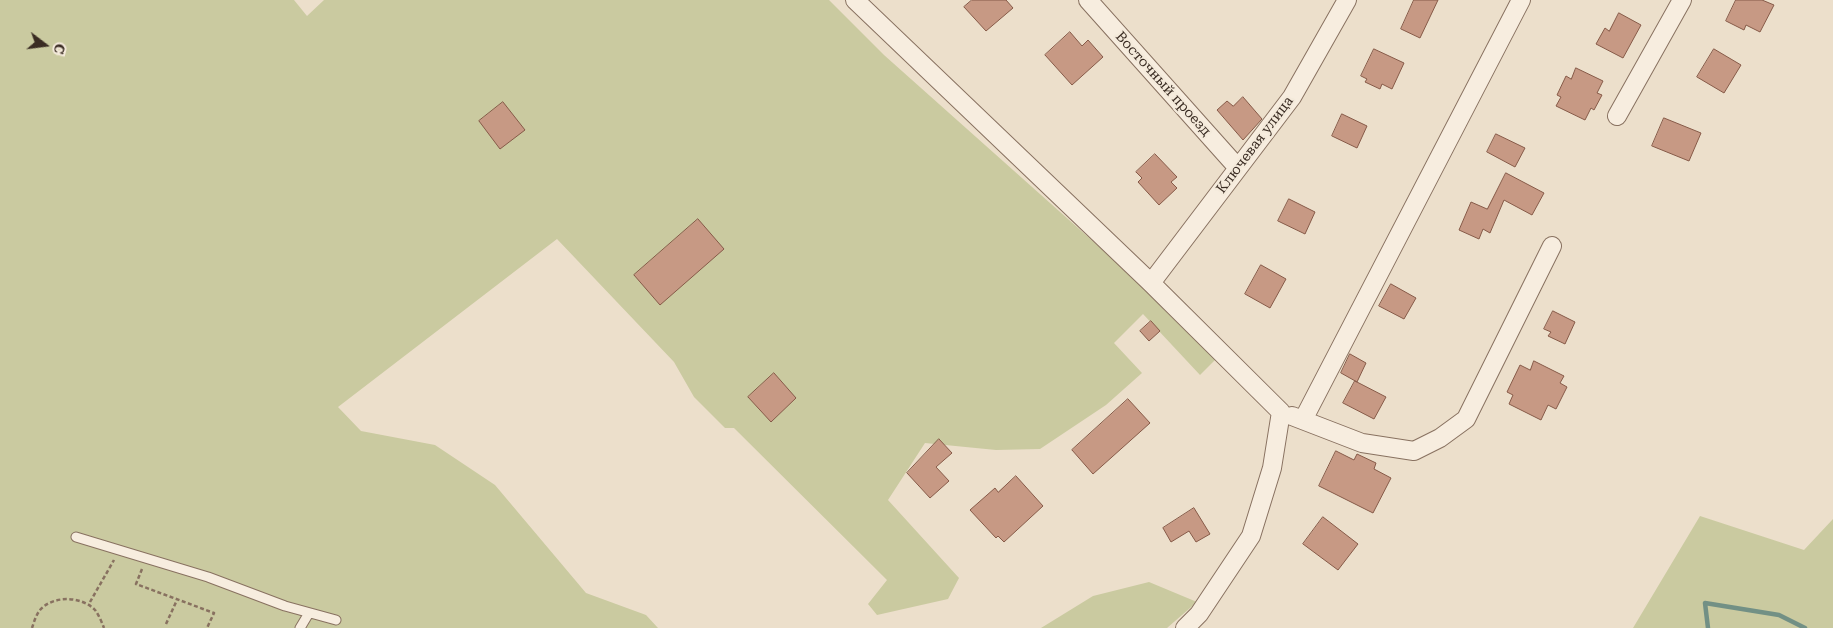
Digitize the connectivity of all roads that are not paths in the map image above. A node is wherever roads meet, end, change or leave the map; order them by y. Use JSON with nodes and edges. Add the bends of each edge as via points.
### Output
{"nodes":[{"id":1,"x":855,"y":0,"type":"edge"},
{"id":2,"x":1088,"y":0,"type":"edge"},
{"id":3,"x":1347,"y":0,"type":"edge"},
{"id":4,"x":1521,"y":0,"type":"edge"},
{"id":5,"x":1682,"y":0,"type":"edge"},
{"id":6,"x":1617,"y":116,"type":"dead end"},
{"id":7,"x":1238,"y":168,"type":"junction"},
{"id":8,"x":1552,"y":246,"type":"dead end"},
{"id":9,"x":1151,"y":282,"type":"junction"},
{"id":10,"x":1281,"y":412,"type":"junction"},
{"id":11,"x":1303,"y":420,"type":"junction"},
{"id":12,"x":76,"y":536,"type":"dead end"},
{"id":13,"x":309,"y":613,"type":"junction"},
{"id":14,"x":336,"y":620,"type":"dead end"},
{"id":15,"x":300,"y":628,"type":"edge"},
{"id":16,"x":1185,"y":628,"type":"edge"}],
"edges":[{"from":1,"to":9,"type":"street"},
{"from":2,"to":7,"type":"street","name":"Восточный проезд"},
{"from":3,"to":7,"type":"street","name":"Ключевая улица","via":[[1292,97]]},
{"from":4,"to":11,"type":"street"},
{"from":5,"to":6,"type":"street"},
{"from":7,"to":9,"type":"street","name":"Ключевая улица"},
{"from":8,"to":11,"type":"street","via":[[1466,418],[1440,438],[1414,451],[1362,443]]},
{"from":9,"to":10,"type":"street"},
{"from":10,"to":11,"type":"street"},
{"from":10,"to":16,"type":"street","via":[[1272,468],[1251,536],[1199,614]]},
{"from":12,"to":13,"type":"lane"},
{"from":13,"to":14,"type":"lane"},
{"from":13,"to":15,"type":"lane"}]}
